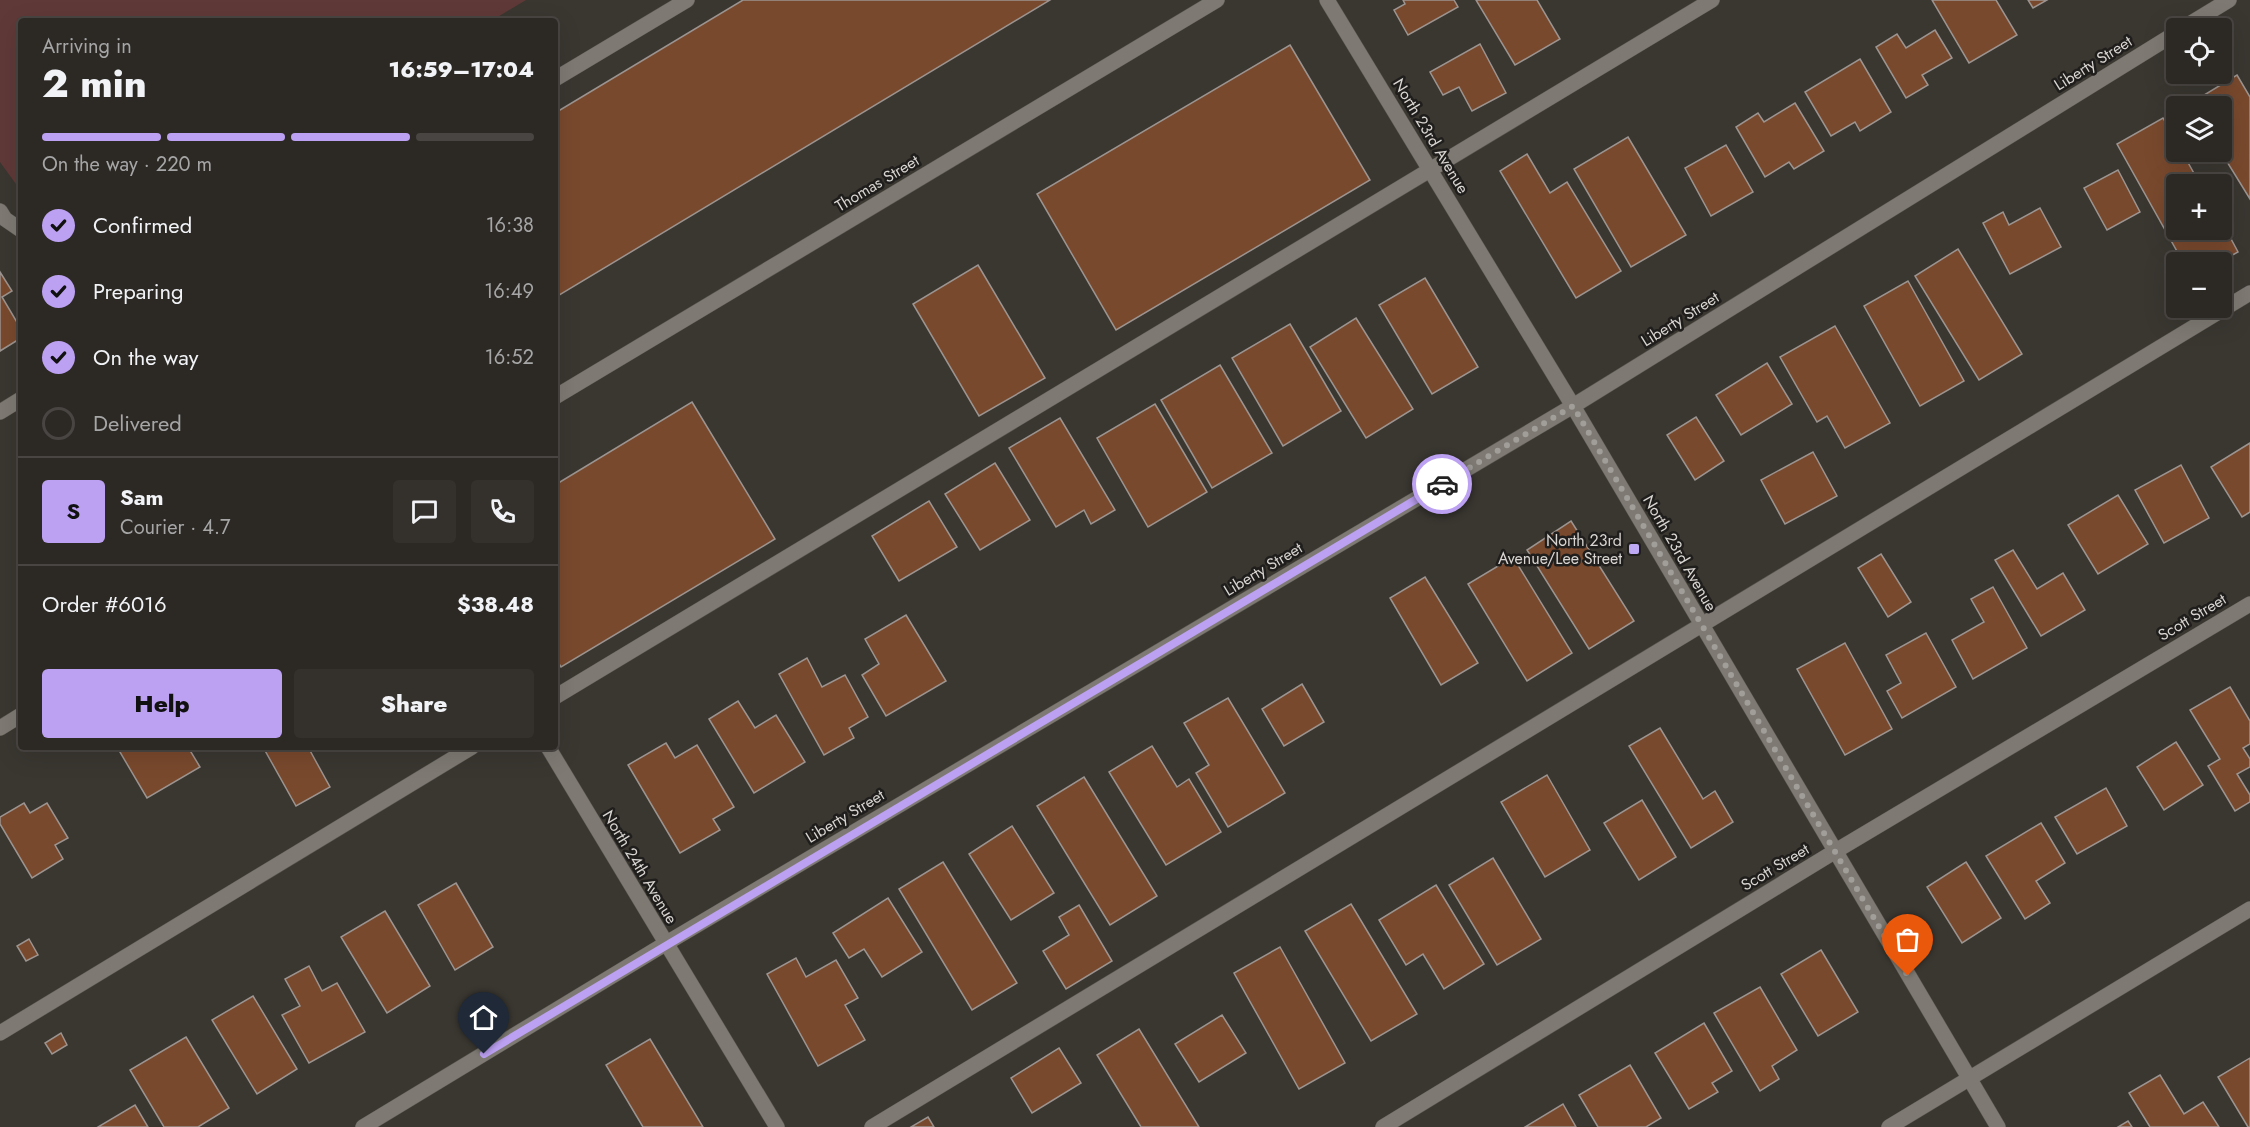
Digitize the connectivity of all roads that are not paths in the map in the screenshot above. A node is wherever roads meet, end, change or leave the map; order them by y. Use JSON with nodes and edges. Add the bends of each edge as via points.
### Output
{"nodes":[{"id":1,"x":687,"y":0,"type":"edge"},
{"id":2,"x":1217,"y":0,"type":"edge"},
{"id":3,"x":1327,"y":0,"type":"edge"},
{"id":4,"x":1712,"y":0,"type":"edge"},
{"id":5,"x":2229,"y":0,"type":"edge"},
{"id":6,"x":2199,"y":18,"type":"edge"},
{"id":7,"x":2166,"y":39,"type":"edge"},
{"id":8,"x":558,"y":77,"type":"edge"},
{"id":9,"x":1431,"y":170,"type":"junction"},
{"id":10,"x":0,"y":211,"type":"edge"},
{"id":11,"x":18,"y":228,"type":"edge"},
{"id":12,"x":2250,"y":293,"type":"edge"},
{"id":13,"x":558,"y":395,"type":"edge"},
{"id":14,"x":18,"y":401,"type":"edge"},
{"id":15,"x":1573,"y":406,"type":"junction"},
{"id":16,"x":0,"y":412,"type":"edge"},
{"id":17,"x":2250,"y":604,"type":"edge"},
{"id":18,"x":1700,"y":624,"type":"junction"},
{"id":19,"x":558,"y":695,"type":"edge"},
{"id":20,"x":18,"y":717,"type":"edge"},
{"id":21,"x":0,"y":728,"type":"edge"},
{"id":22,"x":467,"y":750,"type":"edge"},
{"id":23,"x":551,"y":750,"type":"edge"},
{"id":24,"x":1834,"y":852,"type":"junction"},
{"id":25,"x":2250,"y":909,"type":"edge"},
{"id":26,"x":665,"y":944,"type":"junction"},
{"id":27,"x":0,"y":1033,"type":"edge"},
{"id":28,"x":1969,"y":1079,"type":"junction"},
{"id":29,"x":363,"y":1127,"type":"edge"},
{"id":30,"x":777,"y":1127,"type":"edge"},
{"id":31,"x":872,"y":1127,"type":"edge"},
{"id":32,"x":1383,"y":1127,"type":"edge"},
{"id":33,"x":1889,"y":1127,"type":"edge"},
{"id":34,"x":1998,"y":1127,"type":"edge"}],
"edges":[{"from":1,"to":8,"type":"street"},
{"from":2,"to":13,"type":"street","name":"Thomas Street"},
{"from":3,"to":9,"type":"street","name":"North 23rd Avenue"},
{"from":4,"to":9,"type":"street"},
{"from":5,"to":6,"type":"street"},
{"from":7,"to":15,"type":"street","name":"Liberty Street"},
{"from":9,"to":15,"type":"street","name":"North 23rd Avenue"},
{"from":9,"to":19,"type":"street"},
{"from":10,"to":11,"type":"street"},
{"from":12,"to":18,"type":"street"},
{"from":14,"to":16,"type":"street"},
{"from":15,"to":18,"type":"street","name":"North 23rd Avenue"},
{"from":15,"to":26,"type":"street","name":"Liberty Street"},
{"from":17,"to":24,"type":"street","name":"Scott Street"},
{"from":18,"to":24,"type":"street","name":"North 23rd Avenue"},
{"from":18,"to":31,"type":"street"},
{"from":20,"to":21,"type":"street"},
{"from":22,"to":27,"type":"street"},
{"from":23,"to":26,"type":"street","name":"North 24th Avenue"},
{"from":24,"to":28,"type":"street","name":"North 23rd Avenue"},
{"from":24,"to":32,"type":"street","name":"Scott Street"},
{"from":25,"to":28,"type":"street"},
{"from":26,"to":29,"type":"street","name":"Liberty Street"},
{"from":26,"to":30,"type":"street","name":"North 24th Avenue"},
{"from":28,"to":33,"type":"street"},
{"from":28,"to":34,"type":"street","name":"North 23rd Avenue"}]}
